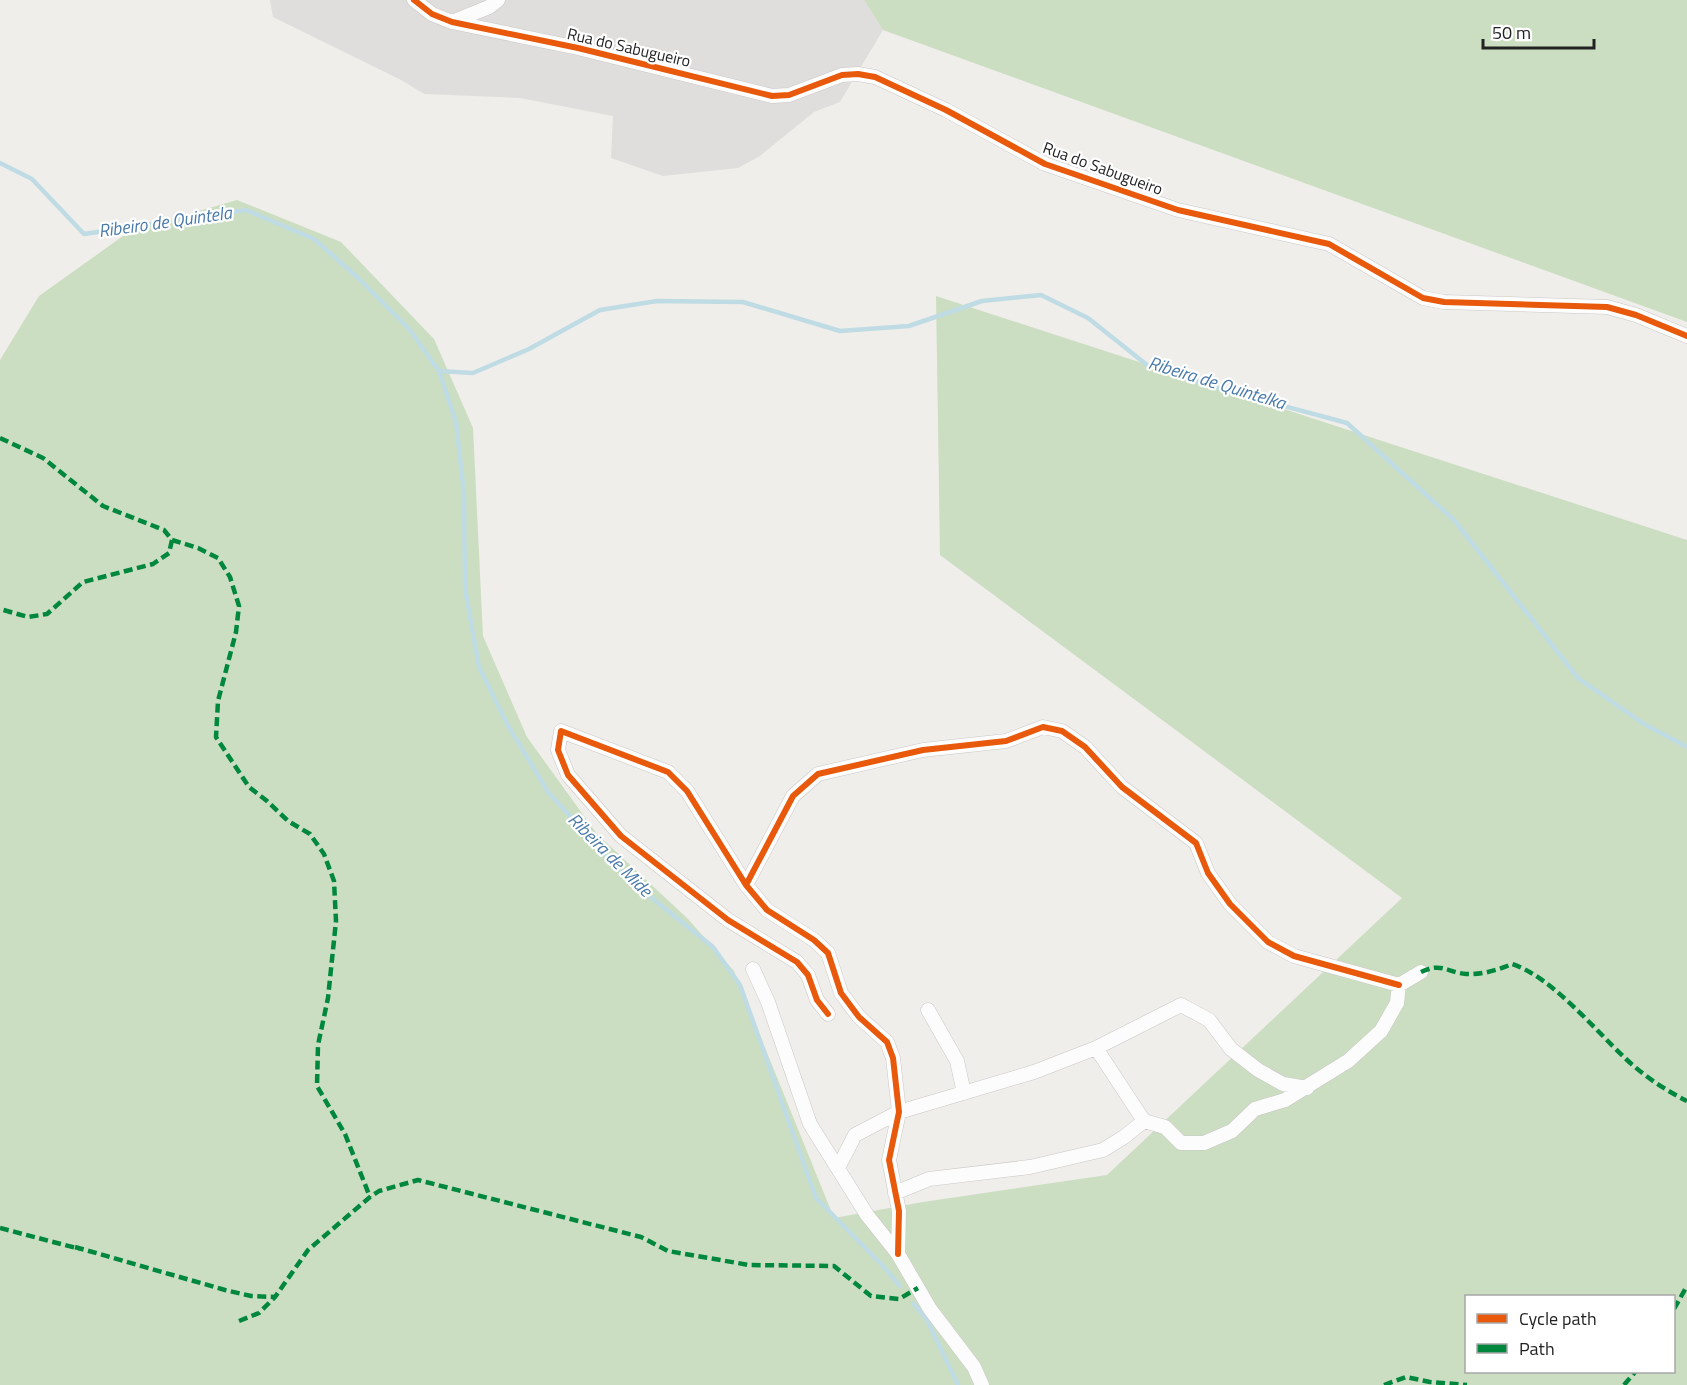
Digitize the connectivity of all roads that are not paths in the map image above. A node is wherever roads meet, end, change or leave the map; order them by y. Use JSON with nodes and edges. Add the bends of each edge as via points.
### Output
{"nodes":[{"id":1,"x":414,"y":0,"type":"edge"},
{"id":2,"x":498,"y":0,"type":"edge"},
{"id":3,"x":452,"y":22,"type":"junction"},
{"id":4,"x":1687,"y":336,"type":"edge"},
{"id":5,"x":746,"y":885,"type":"junction"},
{"id":6,"x":753,"y":969,"type":"dead end"},
{"id":7,"x":1421,"y":972,"type":"dead end"},
{"id":8,"x":1399,"y":985,"type":"junction"},
{"id":9,"x":928,"y":1010,"type":"dead end"},
{"id":10,"x":828,"y":1014,"type":"dead end"},
{"id":11,"x":1096,"y":1048,"type":"junction"},
{"id":12,"x":1307,"y":1088,"type":"junction"},
{"id":13,"x":964,"y":1093,"type":"junction"},
{"id":14,"x":899,"y":1112,"type":"junction"},
{"id":15,"x":1144,"y":1121,"type":"junction"},
{"id":16,"x":838,"y":1168,"type":"junction"},
{"id":17,"x":895,"y":1193,"type":"junction"},
{"id":18,"x":898,"y":1254,"type":"junction"},
{"id":19,"x":982,"y":1385,"type":"edge"}],
"edges":[{"from":1,"to":3,"type":"street","name":"Rua do Sabugueiro","via":[[432,14]]},
{"from":2,"to":3,"type":"street"},
{"from":3,"to":4,"type":"street","name":"Rua do Sabugueiro","via":[[578,48],[772,96],[789,95],[842,75],[875,77],[1045,164],[1179,210],[1329,244],[1423,298],[1607,307]]},
{"from":5,"to":8,"type":"street","via":[[793,796],[818,774],[922,750],[1006,741],[1043,728],[1062,731],[1086,747],[1122,787],[1196,843],[1208,873],[1230,904],[1268,942],[1293,956]]},
{"from":5,"to":10,"type":"street","via":[[687,790],[668,772],[561,731],[558,750],[568,775],[621,836],[728,920],[797,962]]},
{"from":5,"to":14,"type":"street","via":[[767,910],[828,953],[841,993],[859,1017],[887,1042],[893,1058]]},
{"from":6,"to":16,"type":"street","via":[[810,1124]]},
{"from":7,"to":8,"type":"street"},
{"from":8,"to":12,"type":"street","via":[[1397,1003],[1381,1031],[1348,1061]]},
{"from":9,"to":13,"type":"street","via":[[957,1061]]},
{"from":11,"to":12,"type":"street","via":[[1181,1005],[1209,1020],[1231,1049],[1258,1070],[1283,1084]]},
{"from":11,"to":13,"type":"street"},
{"from":11,"to":15,"type":"street"},
{"from":12,"to":15,"type":"street","via":[[1255,1109],[1232,1131],[1204,1143],[1181,1143],[1165,1127]]},
{"from":13,"to":14,"type":"street"},
{"from":14,"to":16,"type":"street","via":[[855,1135]]},
{"from":14,"to":17,"type":"street","via":[[889,1160]]},
{"from":15,"to":17,"type":"street","via":[[1103,1150],[1030,1167],[929,1179]]},
{"from":16,"to":18,"type":"street","via":[[867,1215]]},
{"from":17,"to":18,"type":"street"},
{"from":18,"to":19,"type":"street"}]}
